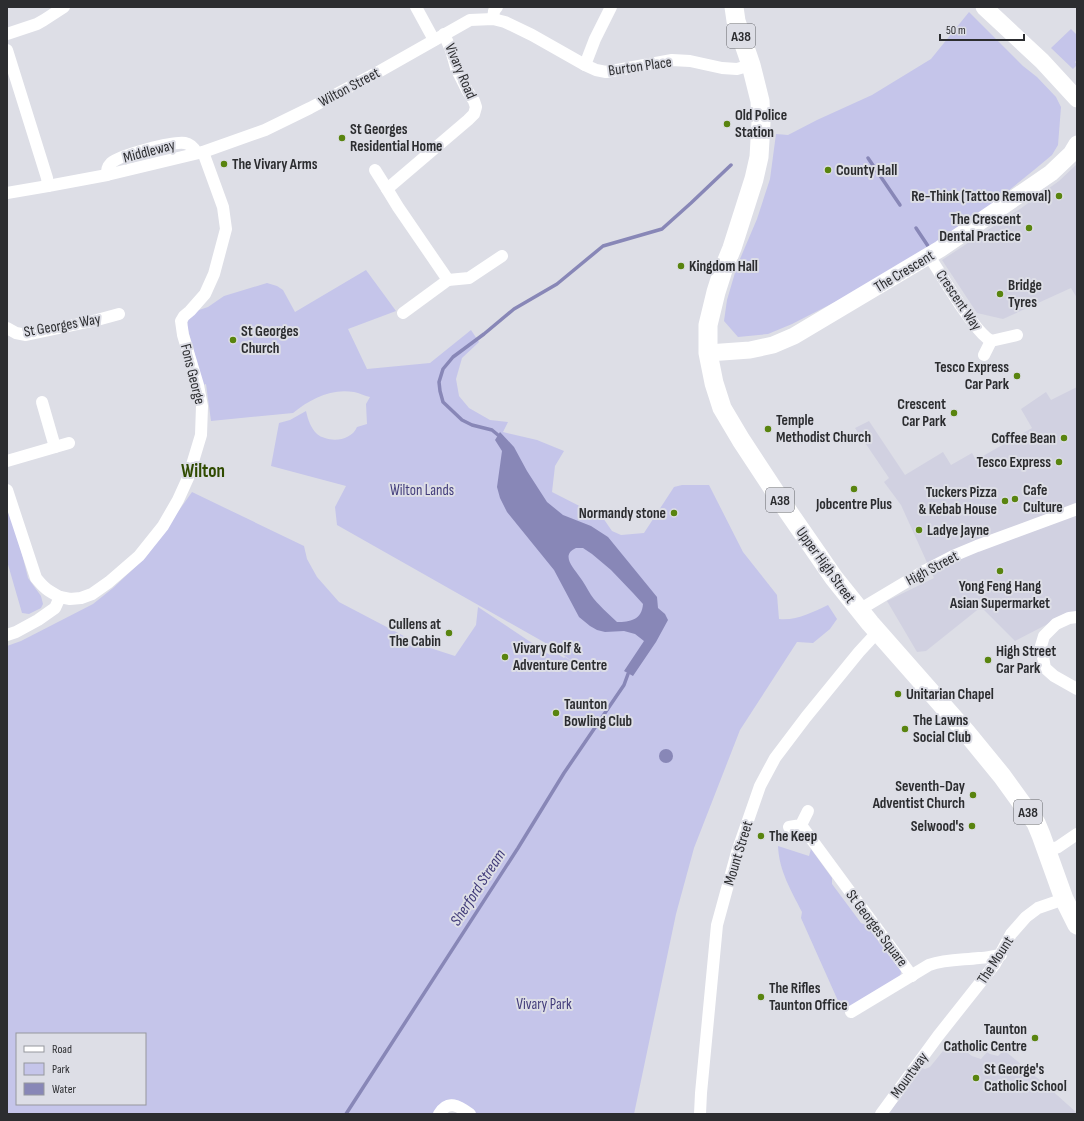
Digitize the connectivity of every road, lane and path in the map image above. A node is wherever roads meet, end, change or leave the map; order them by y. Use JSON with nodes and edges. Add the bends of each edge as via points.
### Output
{"nodes":[{"id":1,"x":64,"y":7,"type":"edge"},
{"id":2,"x":416,"y":7,"type":"edge"},
{"id":3,"x":611,"y":7,"type":"edge"},
{"id":4,"x":734,"y":7,"type":"edge"},
{"id":5,"x":984,"y":7,"type":"edge"},
{"id":6,"x":495,"y":13,"type":"edge"},
{"id":7,"x":7,"y":34,"type":"edge"},
{"id":8,"x":439,"y":37,"type":"junction"},
{"id":9,"x":7,"y":50,"type":"edge"},
{"id":10,"x":585,"y":65,"type":"junction"},
{"id":11,"x":751,"y":65,"type":"junction"},
{"id":12,"x":1077,"y":99,"type":"edge"},
{"id":13,"x":1077,"y":144,"type":"edge"},
{"id":14,"x":200,"y":152,"type":"junction"},
{"id":15,"x":375,"y":170,"type":"dead end"},
{"id":16,"x":48,"y":186,"type":"junction"},
{"id":17,"x":388,"y":188,"type":"junction"},
{"id":18,"x":7,"y":193,"type":"edge"},
{"id":19,"x":502,"y":256,"type":"dead end"},
{"id":20,"x":929,"y":256,"type":"junction"},
{"id":21,"x":448,"y":280,"type":"junction"},
{"id":22,"x":403,"y":313,"type":"dead end"},
{"id":23,"x":118,"y":314,"type":"dead end"},
{"id":24,"x":7,"y":328,"type":"edge"},
{"id":25,"x":1017,"y":335,"type":"dead end"},
{"id":26,"x":991,"y":341,"type":"junction"},
{"id":27,"x":708,"y":353,"type":"junction"},
{"id":28,"x":984,"y":355,"type":"dead end"},
{"id":29,"x":42,"y":402,"type":"dead end"},
{"id":30,"x":69,"y":443,"type":"dead end"},
{"id":31,"x":55,"y":447,"type":"junction"},
{"id":32,"x":7,"y":461,"type":"edge"},
{"id":33,"x":7,"y":490,"type":"edge"},
{"id":34,"x":1077,"y":509,"type":"edge"},
{"id":35,"x":60,"y":596,"type":"junction"},
{"id":36,"x":859,"y":610,"type":"junction"},
{"id":37,"x":1077,"y":617,"type":"edge"},
{"id":38,"x":879,"y":633,"type":"junction"},
{"id":39,"x":7,"y":635,"type":"edge"},
{"id":40,"x":1077,"y":689,"type":"edge"},
{"id":41,"x":808,"y":811,"type":"dead end"},
{"id":42,"x":1077,"y":834,"type":"edge"},
{"id":43,"x":1047,"y":851,"type":"junction"},
{"id":44,"x":1064,"y":899,"type":"junction"},
{"id":45,"x":1077,"y":925,"type":"edge"},
{"id":46,"x":1001,"y":956,"type":"junction"},
{"id":47,"x":912,"y":976,"type":"junction"},
{"id":48,"x":851,"y":1012,"type":"dead end"},
{"id":49,"x":938,"y":1036,"type":"joint"},
{"id":50,"x":439,"y":1114,"type":"edge"},
{"id":51,"x":470,"y":1114,"type":"edge"},
{"id":52,"x":700,"y":1114,"type":"edge"},
{"id":53,"x":881,"y":1114,"type":"edge"}],
"edges":[{"from":1,"to":7,"type":"street","via":[[37,24]]},
{"from":2,"to":8,"type":"street","name":"Vivary Road"},
{"from":3,"to":10,"type":"street"},
{"from":4,"to":11,"type":"main road","number":"A38","via":[[736,21]]},
{"from":5,"to":12,"type":"street","via":[[1038,57]]},
{"from":6,"to":8,"type":"street","name":"Wilton Street","via":[[470,20]]},
{"from":6,"to":10,"type":"street","name":"Burton Place","via":[[505,22]]},
{"from":8,"to":14,"type":"street","name":"Wilton Street","via":[[380,71],[265,130]]},
{"from":8,"to":17,"type":"street","name":"Vivary Road","via":[[452,50],[456,68],[474,101],[474,114]]},
{"from":9,"to":16,"type":"street"},
{"from":10,"to":11,"type":"street","name":"Burton Place","via":[[606,72],[672,60],[722,68],[738,69]]},
{"from":11,"to":27,"type":"main road","name":"Upper High Street","number":"A38","via":[[760,101],[759,157],[716,292],[708,325]]},
{"from":13,"to":20,"type":"street","name":"The Crescent","via":[[1071,154],[1051,173]]},
{"from":14,"to":16,"type":"street","name":"Middleway","via":[[107,175]]},
{"from":14,"to":35,"type":"street","name":"Fons George","via":[[223,208],[226,229],[214,274],[205,294],[181,321],[202,406],[201,435],[188,478],[163,526],[138,556],[92,594],[70,599]]},
{"from":15,"to":17,"type":"street"},
{"from":16,"to":18,"type":"street","name":"Middleway"},
{"from":17,"to":21,"type":"street","via":[[398,207]]},
{"from":19,"to":21,"type":"street","via":[[469,278]]},
{"from":20,"to":26,"type":"street","name":"Crescent Way","via":[[961,306],[984,337]]},
{"from":20,"to":27,"type":"street","name":"The Crescent","via":[[794,336],[773,345],[750,350]]},
{"from":21,"to":22,"type":"street"},
{"from":23,"to":24,"type":"street","name":"St Georges Way","via":[[26,335]]},
{"from":25,"to":26,"type":"street","name":"Crescent Way"},
{"from":26,"to":28,"type":"street","name":"Crescent Way"},
{"from":27,"to":36,"type":"main road","name":"Upper High Street","number":"A38","via":[[722,408],[787,510]]},
{"from":29,"to":31,"type":"street"},
{"from":30,"to":31,"type":"street"},
{"from":31,"to":32,"type":"street"},
{"from":33,"to":35,"type":"street","via":[[36,578],[48,592]]},
{"from":34,"to":36,"type":"street","name":"High Street","via":[[953,556]]},
{"from":35,"to":39,"type":"street","via":[[55,608],[23,629]]},
{"from":36,"to":38,"type":"main road","name":"Upper High Street","number":"A38"},
{"from":37,"to":40,"type":"street","via":[[1056,624],[1044,636],[1041,646],[1045,668]]},
{"from":38,"to":43,"type":"main road","number":"A38","via":[[1002,776],[1036,823]]},
{"from":38,"to":52,"type":"street","name":"Mount Street","via":[[859,652],[806,717],[775,758],[760,786],[737,852],[717,925]]},
{"from":41,"to":47,"type":"street","name":"St Georges Square","via":[[795,826]]},
{"from":42,"to":43,"type":"street"},
{"from":43,"to":44,"type":"main road","number":"A38"},
{"from":44,"to":45,"type":"main road","number":"A38"},
{"from":44,"to":46,"type":"street","name":"The Mount","via":[[1038,908],[1026,917],[1011,934]]},
{"from":46,"to":47,"type":"street","name":"St Georges Square","via":[[937,962]]},
{"from":46,"to":49,"type":"street","name":"The Mount"},
{"from":47,"to":48,"type":"street"},
{"from":49,"to":53,"type":"street","name":"Mountway"},
{"from":50,"to":51,"type":"street","via":[[445,1107],[452,1105],[461,1107]]}]}
